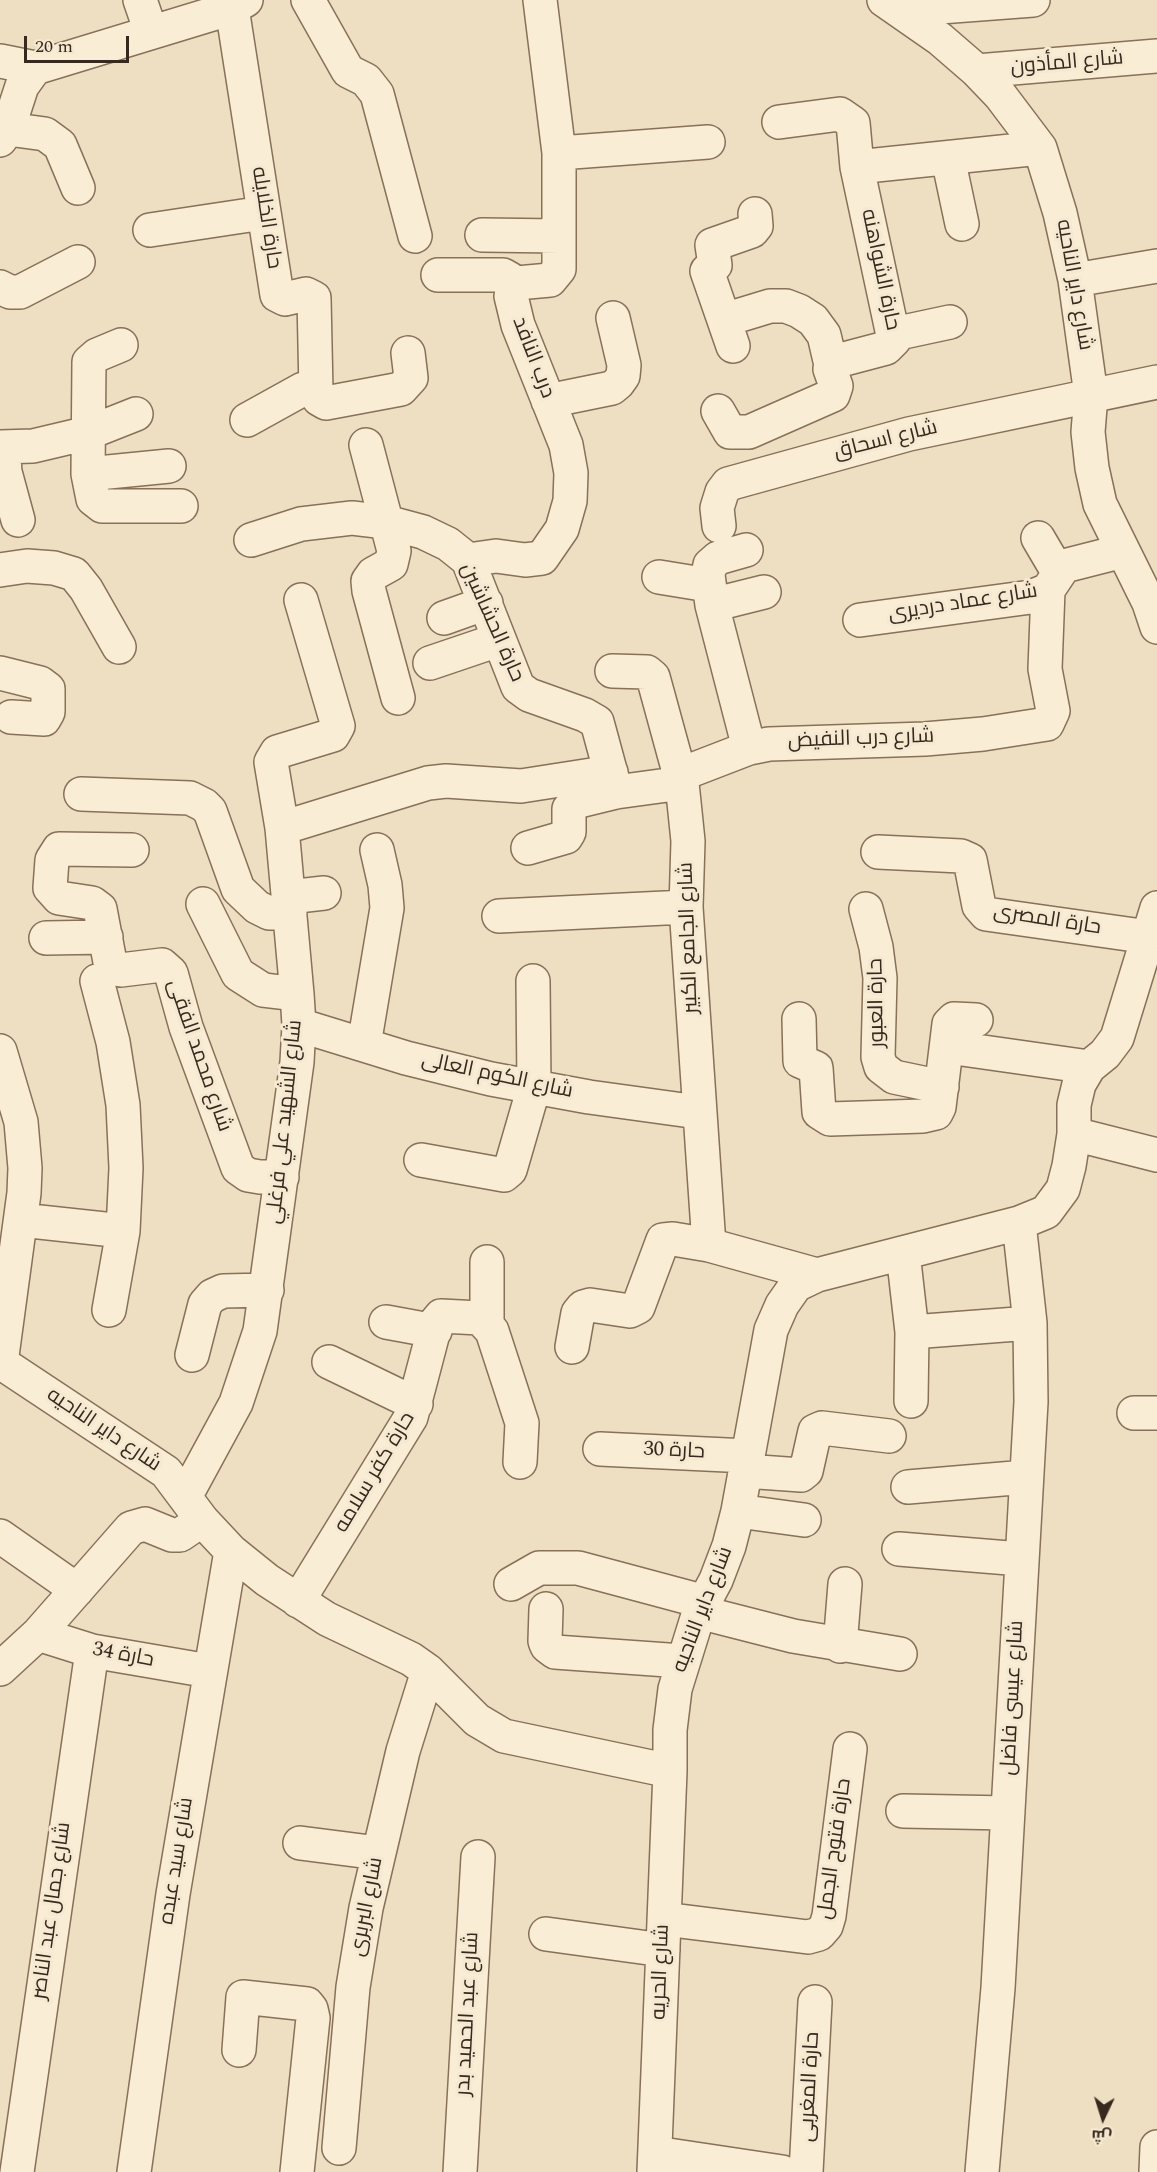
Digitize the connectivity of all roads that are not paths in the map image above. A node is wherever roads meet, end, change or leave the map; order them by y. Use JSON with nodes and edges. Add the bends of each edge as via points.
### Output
{"nodes":[{"id":1,"x":140,"y":0,"type":"edge"},
{"id":2,"x":308,"y":0,"type":"edge"},
{"id":3,"x":540,"y":0,"type":"edge"},
{"id":4,"x":1033,"y":0,"type":"edge"},
{"id":5,"x":223,"y":5,"type":"edge"},
{"id":6,"x":892,"y":5,"type":"edge"},
{"id":7,"x":151,"y":32,"type":"junction"},
{"id":8,"x":1157,"y":56,"type":"edge"},
{"id":9,"x":0,"y":61,"type":"edge"},
{"id":10,"x":35,"y":68,"type":"junction"},
{"id":11,"x":976,"y":71,"type":"junction"},
{"id":12,"x":779,"y":122,"type":"dead end"},
{"id":13,"x":4,"y":135,"type":"edge"},
{"id":14,"x":708,"y":142,"type":"dead end"},
{"id":15,"x":1040,"y":148,"type":"junction"},
{"id":16,"x":559,"y":153,"type":"junction"},
{"id":17,"x":948,"y":158,"type":"junction"},
{"id":18,"x":857,"y":167,"type":"junction"},
{"id":19,"x":78,"y":188,"type":"dead end"},
{"id":20,"x":263,"y":213,"type":"junction"},
{"id":21,"x":755,"y":213,"type":"dead end"},
{"id":22,"x":962,"y":224,"type":"dead end"},
{"id":23,"x":150,"y":230,"type":"dead end"},
{"id":24,"x":482,"y":235,"type":"dead end"},
{"id":25,"x":415,"y":236,"type":"dead end"},
{"id":26,"x":559,"y":236,"type":"junction"},
{"id":27,"x":78,"y":262,"type":"dead end"},
{"id":28,"x":1157,"y":266,"type":"edge"},
{"id":29,"x":438,"y":275,"type":"dead end"},
{"id":30,"x":1076,"y":280,"type":"junction"},
{"id":31,"x":514,"y":285,"type":"junction"},
{"id":32,"x":0,"y":287,"type":"edge"},
{"id":33,"x":613,"y":318,"type":"dead end"},
{"id":34,"x":950,"y":322,"type":"dead end"},
{"id":35,"x":894,"y":334,"type":"junction"},
{"id":36,"x":122,"y":345,"type":"dead end"},
{"id":37,"x":408,"y":353,"type":"dead end"},
{"id":38,"x":831,"y":365,"type":"junction"},
{"id":39,"x":1157,"y":382,"type":"edge"},
{"id":40,"x":316,"y":392,"type":"junction"},
{"id":41,"x":1091,"y":395,"type":"junction"},
{"id":42,"x":548,"y":401,"type":"junction"},
{"id":43,"x":718,"y":411,"type":"dead end"},
{"id":44,"x":136,"y":414,"type":"dead end"},
{"id":45,"x":247,"y":420,"type":"dead end"},
{"id":46,"x":88,"y":433,"type":"junction"},
{"id":47,"x":366,"y":446,"type":"dead end"},
{"id":48,"x":1,"y":447,"type":"edge"},
{"id":49,"x":169,"y":466,"type":"dead end"},
{"id":50,"x":88,"y":474,"type":"junction"},
{"id":51,"x":181,"y":506,"type":"dead end"},
{"id":52,"x":18,"y":520,"type":"dead end"},
{"id":53,"x":386,"y":522,"type":"junction"},
{"id":54,"x":719,"y":526,"type":"dead end"},
{"id":55,"x":1038,"y":538,"type":"dead end"},
{"id":56,"x":251,"y":540,"type":"dead end"},
{"id":57,"x":746,"y":550,"type":"dead end"},
{"id":58,"x":1123,"y":551,"type":"junction"},
{"id":59,"x":468,"y":560,"type":"junction"},
{"id":60,"x":0,"y":570,"type":"edge"},
{"id":61,"x":659,"y":577,"type":"dead end"},
{"id":62,"x":1053,"y":581,"type":"junction"},
{"id":63,"x":764,"y":592,"type":"dead end"},
{"id":64,"x":710,"y":595,"type":"junction"},
{"id":65,"x":301,"y":600,"type":"dead end"},
{"id":66,"x":486,"y":603,"type":"junction"},
{"id":67,"x":444,"y":618,"type":"dead end"},
{"id":68,"x":860,"y":620,"type":"dead end"},
{"id":69,"x":1157,"y":627,"type":"edge"},
{"id":70,"x":498,"y":640,"type":"junction"},
{"id":71,"x":119,"y":647,"type":"dead end"},
{"id":72,"x":430,"y":663,"type":"dead end"},
{"id":73,"x":612,"y":671,"type":"dead end"},
{"id":74,"x":0,"y":672,"type":"edge"},
{"id":75,"x":398,"y":698,"type":"dead end"},
{"id":76,"x":11,"y":717,"type":"dead end"},
{"id":77,"x":749,"y":748,"type":"junction"},
{"id":78,"x":681,"y":779,"type":"junction"},
{"id":79,"x":613,"y":782,"type":"junction"},
{"id":80,"x":81,"y":794,"type":"dead end"},
{"id":81,"x":282,"y":828,"type":"junction"},
{"id":82,"x":528,"y":848,"type":"dead end"},
{"id":83,"x":132,"y":850,"type":"dead end"},
{"id":84,"x":377,"y":850,"type":"dead end"},
{"id":85,"x":878,"y":852,"type":"dead end"},
{"id":86,"x":324,"y":893,"type":"dead end"},
{"id":87,"x":203,"y":904,"type":"dead end"},
{"id":88,"x":289,"y":905,"type":"junction"},
{"id":89,"x":686,"y":907,"type":"junction"},
{"id":90,"x":866,"y":909,"type":"dead end"},
{"id":91,"x":499,"y":916,"type":"dead end"},
{"id":92,"x":1153,"y":922,"type":"edge"},
{"id":93,"x":46,"y":938,"type":"dead end"},
{"id":94,"x":106,"y":938,"type":"junction"},
{"id":95,"x":97,"y":981,"type":"dead end"},
{"id":96,"x":533,"y":981,"type":"dead end"},
{"id":97,"x":298,"y":1010,"type":"junction"},
{"id":98,"x":799,"y":1019,"type":"dead end"},
{"id":99,"x":976,"y":1020,"type":"dead end"},
{"id":100,"x":364,"y":1045,"type":"junction"},
{"id":101,"x":948,"y":1047,"type":"junction"},
{"id":102,"x":0,"y":1051,"type":"edge"},
{"id":103,"x":1089,"y":1067,"type":"junction"},
{"id":104,"x":942,"y":1087,"type":"junction"},
{"id":105,"x":534,"y":1088,"type":"junction"},
{"id":106,"x":698,"y":1112,"type":"junction"},
{"id":107,"x":1074,"y":1134,"type":"junction"},
{"id":108,"x":1157,"y":1155,"type":"edge"},
{"id":109,"x":421,"y":1160,"type":"dead end"},
{"id":110,"x":282,"y":1177,"type":"junction"},
{"id":111,"x":15,"y":1201,"type":"edge"},
{"id":112,"x":1019,"y":1223,"type":"junction"},
{"id":113,"x":123,"y":1231,"type":"junction"},
{"id":114,"x":709,"y":1245,"type":"junction"},
{"id":115,"x":903,"y":1253,"type":"junction"},
{"id":116,"x":487,"y":1262,"type":"dead end"},
{"id":117,"x":817,"y":1275,"type":"junction"},
{"id":118,"x":267,"y":1290,"type":"junction"},
{"id":119,"x":109,"y":1311,"type":"dead end"},
{"id":120,"x":386,"y":1322,"type":"dead end"},
{"id":121,"x":1030,"y":1323,"type":"junction"},
{"id":122,"x":487,"y":1324,"type":"junction"},
{"id":123,"x":435,"y":1331,"type":"junction"},
{"id":124,"x":912,"y":1332,"type":"junction"},
{"id":125,"x":572,"y":1347,"type":"dead end"},
{"id":126,"x":192,"y":1355,"type":"dead end"},
{"id":127,"x":329,"y":1362,"type":"dead end"},
{"id":128,"x":1,"y":1363,"type":"edge"},
{"id":129,"x":911,"y":1401,"type":"dead end"},
{"id":130,"x":416,"y":1404,"type":"junction"},
{"id":131,"x":889,"y":1436,"type":"dead end"},
{"id":132,"x":600,"y":1449,"type":"dead end"},
{"id":133,"x":520,"y":1462,"type":"dead end"},
{"id":134,"x":747,"y":1463,"type":"junction"},
{"id":135,"x":1026,"y":1477,"type":"junction"},
{"id":136,"x":908,"y":1487,"type":"dead end"},
{"id":137,"x":194,"y":1509,"type":"junction"},
{"id":138,"x":738,"y":1511,"type":"junction"},
{"id":139,"x":804,"y":1520,"type":"dead end"},
{"id":140,"x":0,"y":1536,"type":"edge"},
{"id":141,"x":899,"y":1549,"type":"dead end"},
{"id":142,"x":231,"y":1551,"type":"junction"},
{"id":143,"x":1021,"y":1559,"type":"junction"},
{"id":144,"x":511,"y":1584,"type":"dead end"},
{"id":145,"x":844,"y":1584,"type":"dead end"},
{"id":146,"x":77,"y":1590,"type":"junction"},
{"id":147,"x":298,"y":1601,"type":"junction"},
{"id":148,"x":702,"y":1607,"type":"junction"},
{"id":149,"x":546,"y":1610,"type":"dead end"},
{"id":150,"x":38,"y":1634,"type":"junction"},
{"id":151,"x":840,"y":1646,"type":"junction"},
{"id":152,"x":92,"y":1651,"type":"junction"},
{"id":153,"x":900,"y":1654,"type":"dead end"},
{"id":154,"x":682,"y":1661,"type":"junction"},
{"id":155,"x":0,"y":1669,"type":"edge"},
{"id":156,"x":209,"y":1671,"type":"junction"},
{"id":157,"x":428,"y":1671,"type":"junction"},
{"id":158,"x":850,"y":1749,"type":"dead end"},
{"id":159,"x":670,"y":1771,"type":"junction"},
{"id":160,"x":903,"y":1811,"type":"dead end"},
{"id":161,"x":1008,"y":1813,"type":"junction"},
{"id":162,"x":300,"y":1843,"type":"dead end"},
{"id":163,"x":378,"y":1853,"type":"junction"},
{"id":164,"x":478,"y":1857,"type":"dead end"},
{"id":165,"x":546,"y":1934,"type":"dead end"},
{"id":166,"x":664,"y":1935,"type":"junction"},
{"id":167,"x":815,"y":2002,"type":"dead end"},
{"id":168,"x":239,"y":2049,"type":"dead end"},
{"id":169,"x":1157,"y":2147,"type":"edge"},
{"id":170,"x":339,"y":2148,"type":"dead end"},
{"id":171,"x":655,"y":2163,"type":"edge"},
{"id":172,"x":17,"y":2172,"type":"edge"},
{"id":173,"x":134,"y":2172,"type":"edge"},
{"id":174,"x":297,"y":2172,"type":"edge"},
{"id":175,"x":460,"y":2172,"type":"edge"},
{"id":176,"x":782,"y":2172,"type":"edge"},
{"id":177,"x":806,"y":2172,"type":"edge"},
{"id":178,"x":982,"y":2172,"type":"edge"},
{"id":179,"x":1156,"y":2172,"type":"edge"}],
"edges":[{"from":1,"to":7,"type":"street"},
{"from":2,"to":25,"type":"street","via":[[348,71],[366,80],[377,94]]},
{"from":3,"to":16,"type":"street","name":"درب النافد"},
{"from":4,"to":6,"type":"street"},
{"from":5,"to":7,"type":"street"},
{"from":5,"to":20,"type":"street","name":"حارة الخلايله"},
{"from":6,"to":11,"type":"street","name":"شارع داير الناحيه"},
{"from":7,"to":10,"type":"street"},
{"from":8,"to":11,"type":"street","name":"شارع المأذون"},
{"from":9,"to":10,"type":"street"},
{"from":10,"to":13,"type":"street","via":[[22,86]]},
{"from":11,"to":15,"type":"street","name":"شارع داير الناحيه","via":[[1000,95]]},
{"from":12,"to":18,"type":"street","name":"حارة الشواهنه","via":[[846,116],[853,123]]},
{"from":13,"to":19,"type":"street","via":[[45,134],[60,145]]},
{"from":14,"to":16,"type":"street"},
{"from":15,"to":17,"type":"street"},
{"from":15,"to":30,"type":"street","name":"شارع داير الناحيه"},
{"from":16,"to":26,"type":"street","name":"درب النافد"},
{"from":17,"to":18,"type":"street"},
{"from":17,"to":22,"type":"street"},
{"from":18,"to":35,"type":"street","name":"حارة الشواهنه"},
{"from":20,"to":23,"type":"street"},
{"from":20,"to":40,"type":"street","name":"حارة الخلايله","via":[[277,295],[285,300],[306,294],[314,298]]},
{"from":21,"to":38,"type":"street","via":[[756,226],[752,231],[711,247],[715,265],[707,271],[728,333],[770,306],[799,310],[824,335]]},
{"from":24,"to":26,"type":"street"},
{"from":26,"to":31,"type":"street","name":"درب النافد","via":[[556,276]]},
{"from":27,"to":32,"type":"street","via":[[20,292]]},
{"from":28,"to":30,"type":"street"},
{"from":29,"to":31,"type":"street","via":[[503,275]]},
{"from":30,"to":41,"type":"street","name":"شارع داير الناحيه"},
{"from":31,"to":42,"type":"street","name":"درب النافد","via":[[511,296],[515,316]]},
{"from":33,"to":42,"type":"street","via":[[623,376],[612,388]]},
{"from":34,"to":35,"type":"street"},
{"from":35,"to":38,"type":"street","name":"حارة الشواهنه","via":[[886,348],[837,360]]},
{"from":36,"to":46,"type":"street","via":[[89,362]]},
{"from":37,"to":40,"type":"street","via":[[411,378],[401,389],[326,403]]},
{"from":38,"to":43,"type":"street","via":[[836,386],[833,395],[748,432],[730,432]]},
{"from":39,"to":41,"type":"street","name":"شارع اسحاق"},
{"from":40,"to":45,"type":"street","via":[[310,388],[292,394]]},
{"from":41,"to":54,"type":"street","name":"شارع اسحاق","via":[[909,434],[728,484],[717,508]]},
{"from":41,"to":58,"type":"street","name":"شارع داير الناحيه","via":[[1088,432],[1092,468],[1100,504]]},
{"from":42,"to":59,"type":"street","name":"درب النافد","via":[[566,445],[571,473],[570,501],[562,529],[542,558],[496,556]]},
{"from":44,"to":46,"type":"street"},
{"from":46,"to":48,"type":"street","via":[[33,446]]},
{"from":46,"to":50,"type":"street"},
{"from":47,"to":53,"type":"street"},
{"from":48,"to":52,"type":"street"},
{"from":49,"to":50,"type":"street"},
{"from":50,"to":51,"type":"street","via":[[93,499],[102,506]]},
{"from":53,"to":56,"type":"street","name":"حارة الحشاشين","via":[[352,518],[301,524]]},
{"from":53,"to":59,"type":"street","name":"حارة الحشاشين","via":[[423,532],[448,544]]},
{"from":53,"to":75,"type":"street","via":[[394,558],[368,581]]},
{"from":55,"to":62,"type":"street"},
{"from":57,"to":64,"type":"street","via":[[718,558],[710,565]]},
{"from":58,"to":62,"type":"street","name":"شارع عماد درديرى","via":[[1064,566]]},
{"from":58,"to":69,"type":"street","name":"شارع داير الناحيه"},
{"from":59,"to":66,"type":"street","name":"حارة الحشاشين"},
{"from":60,"to":71,"type":"street","via":[[27,566],[74,574]]},
{"from":61,"to":64,"type":"street"},
{"from":62,"to":68,"type":"street","name":"شارع عماد درديرى","via":[[1030,597]]},
{"from":62,"to":77,"type":"street","name":"شارع درب النفيض","via":[[1045,669],[1053,711],[1047,724],[960,736],[789,742]]},
{"from":63,"to":64,"type":"street"},
{"from":64,"to":77,"type":"street"},
{"from":65,"to":81,"type":"street","name":"شارع الشهيد علي فرغلي","via":[[338,726],[333,735],[273,756]]},
{"from":66,"to":67,"type":"street"},
{"from":66,"to":70,"type":"street","name":"حارة الحشاشين"},
{"from":70,"to":72,"type":"street"},
{"from":70,"to":79,"type":"street","name":"حارة الحشاشين","via":[[518,687],[597,722]]},
{"from":73,"to":78,"type":"street","name":"شارع الجامع الكبير","via":[[647,672],[653,677]]},
{"from":74,"to":76,"type":"street","via":[[48,689],[48,712],[44,719]]},
{"from":77,"to":78,"type":"street","name":"شارع درب النفيض"},
{"from":78,"to":79,"type":"street","name":"شارع درب النفيض"},
{"from":78,"to":89,"type":"street","name":"شارع الجامع الكبير","via":[[688,841]]},
{"from":79,"to":81,"type":"street","via":[[522,786],[428,783]]},
{"from":79,"to":82,"type":"street","via":[[571,805],[566,837]]},
{"from":80,"to":88,"type":"street","via":[[190,798],[204,805],[210,811],[238,889],[257,908],[269,913]]},
{"from":81,"to":88,"type":"street","name":"شارع الشهيد علي فرغلي"},
{"from":83,"to":94,"type":"street","name":"شارع محمد الفقى","via":[[65,848],[55,853],[52,860],[49,880],[54,894],[96,904]]},
{"from":84,"to":100,"type":"street","via":[[385,885],[386,917]]},
{"from":85,"to":92,"type":"street","name":"حارة المصرى","via":[[961,856],[970,860],[979,906],[986,914]]},
{"from":86,"to":88,"type":"street"},
{"from":87,"to":97,"type":"street","name":"شارع الكوم العالى","via":[[238,974]]},
{"from":88,"to":97,"type":"street","name":"شارع الشهيد علي فرغلي"},
{"from":89,"to":91,"type":"street"},
{"from":89,"to":106,"type":"street","name":"شارع الجامع الكبير"},
{"from":90,"to":104,"type":"street","name":"حارة العبور","via":[[880,978],[881,1067],[894,1077]]},
{"from":92,"to":103,"type":"street","name":"شارع داير الناحيه","via":[[1117,1038]]},
{"from":93,"to":94,"type":"street"},
{"from":94,"to":110,"type":"street","name":"شارع محمد الفقى","via":[[113,968],[162,965],[171,973],[186,1027],[235,1162],[248,1175]]},
{"from":95,"to":113,"type":"street","via":[[113,1042],[123,1105]]},
{"from":96,"to":105,"type":"street"},
{"from":97,"to":100,"type":"street","name":"شارع الكوم العالى"},
{"from":97,"to":110,"type":"street","name":"شارع الشهيد علي فرغلي"},
{"from":98,"to":104,"type":"street","via":[[800,1061],[816,1068],[819,1112],[826,1118],[930,1115],[939,1107]]},
{"from":99,"to":101,"type":"street","via":[[951,1020]]},
{"from":100,"to":105,"type":"street","name":"شارع الكوم العالى"},
{"from":101,"to":103,"type":"street"},
{"from":101,"to":104,"type":"street"},
{"from":102,"to":111,"type":"street","via":[[24,1144]]},
{"from":103,"to":107,"type":"street","name":"شارع داير الناحيه","via":[[1076,1094]]},
{"from":105,"to":106,"type":"street","name":"شارع الكوم العالى"},
{"from":105,"to":109,"type":"street","via":[[513,1163],[504,1175]]},
{"from":106,"to":114,"type":"street","name":"شارع الجامع الكبير"},
{"from":107,"to":108,"type":"street"},
{"from":107,"to":112,"type":"street","name":"شارع داير الناحيه","via":[[1063,1189],[1046,1212]]},
{"from":110,"to":118,"type":"street","name":"شارع الشهيد علي فرغلي"},
{"from":111,"to":113,"type":"street"},
{"from":111,"to":128,"type":"street"},
{"from":112,"to":115,"type":"street","name":"شارع داير الناحيه"},
{"from":112,"to":121,"type":"street","name":"شارع عيسى فاضل"},
{"from":113,"to":119,"type":"street"},
{"from":114,"to":117,"type":"street"},
{"from":114,"to":125,"type":"street","via":[[663,1240],[638,1307],[630,1311],[584,1306],[578,1312]]},
{"from":115,"to":117,"type":"street","name":"شارع داير الناحيه"},
{"from":115,"to":124,"type":"street"},
{"from":116,"to":122,"type":"street"},
{"from":117,"to":134,"type":"street","name":"شارع داير الناحيه","via":[[796,1285],[771,1330]]},
{"from":118,"to":126,"type":"street","via":[[223,1291],[212,1296],[205,1304]]},
{"from":118,"to":137,"type":"street","name":"شارع الشهيد علي فرغلي","via":[[249,1371]]},
{"from":120,"to":123,"type":"street"},
{"from":121,"to":124,"type":"street"},
{"from":121,"to":135,"type":"street","name":"شارع عيسى فاضل","via":[[1031,1402]]},
{"from":122,"to":123,"type":"street","via":[[480,1318],[441,1316]]},
{"from":122,"to":133,"type":"street","via":[[522,1423]]},
{"from":123,"to":130,"type":"street","name":"حارة كفر سلامه"},
{"from":124,"to":129,"type":"street"},
{"from":127,"to":130,"type":"street"},
{"from":128,"to":137,"type":"street","name":"شارع داير الناحيه","via":[[166,1472]]},
{"from":130,"to":147,"type":"street","name":"حارة كفر سلامه","via":[[405,1429]]},
{"from":131,"to":134,"type":"street","name":"حارة 30","via":[[822,1428],[815,1431],[806,1470],[801,1475]]},
{"from":132,"to":134,"type":"street","name":"حارة 30"},
{"from":134,"to":138,"type":"street","name":"شارع داير الناحيه"},
{"from":135,"to":136,"type":"street"},
{"from":135,"to":143,"type":"street","name":"شارع عيسى فاضل"},
{"from":137,"to":142,"type":"street","name":"شارع داير الناحيه"},
{"from":137,"to":146,"type":"street","via":[[180,1535],[145,1524],[130,1528]]},
{"from":138,"to":139,"type":"street"},
{"from":138,"to":148,"type":"street","name":"شارع داير الناحيه","via":[[729,1546]]},
{"from":140,"to":146,"type":"street"},
{"from":141,"to":143,"type":"street"},
{"from":142,"to":147,"type":"street","name":"شارع داير الناحيه"},
{"from":142,"to":156,"type":"street","name":"شارع سيد عبده"},
{"from":143,"to":161,"type":"street","name":"شارع عيسى فاضل"},
{"from":144,"to":148,"type":"street","via":[[539,1568],[578,1568]]},
{"from":145,"to":151,"type":"street"},
{"from":146,"to":150,"type":"street"},
{"from":147,"to":157,"type":"street","name":"شارع داير الناحيه"},
{"from":148,"to":151,"type":"street"},
{"from":148,"to":154,"type":"street","name":"شارع داير الناحيه"},
{"from":149,"to":154,"type":"street","via":[[545,1641],[555,1652]]},
{"from":150,"to":152,"type":"street","name":"حارة 34"},
{"from":150,"to":155,"type":"street"},
{"from":151,"to":153,"type":"street"},
{"from":152,"to":156,"type":"street","name":"حارة 34"},
{"from":152,"to":172,"type":"street","name":"شارع جمال عبد الناصر"},
{"from":154,"to":159,"type":"street","name":"شارع داير الناحيه","via":[[670,1730]]},
{"from":156,"to":173,"type":"street","name":"شارع سيد عبده"},
{"from":157,"to":159,"type":"street","name":"شارع داير الناحيه","via":[[477,1720],[504,1736]]},
{"from":157,"to":163,"type":"street","name":"شارع البربرى"},
{"from":158,"to":166,"type":"street","name":"حارة فتوح الجمل","via":[[829,1916],[819,1934]]},
{"from":159,"to":166,"type":"street","name":"شارع الحريه"},
{"from":160,"to":161,"type":"street"},
{"from":161,"to":178,"type":"street","name":"شارع عيسى فاضل"},
{"from":162,"to":163,"type":"street"},
{"from":163,"to":170,"type":"street","name":"شارع البربرى","via":[[353,1987]]},
{"from":164,"to":175,"type":"street","name":"شارع عبد الحميد بدر"},
{"from":165,"to":166,"type":"street"},
{"from":166,"to":171,"type":"street","name":"شارع الحريه"},
{"from":167,"to":177,"type":"street","name":"حارة المغربى"},
{"from":168,"to":174,"type":"street","via":[[243,1997],[307,2004],[311,2009]]},
{"from":169,"to":179,"type":"street"},
{"from":171,"to":176,"type":"street"}]}
